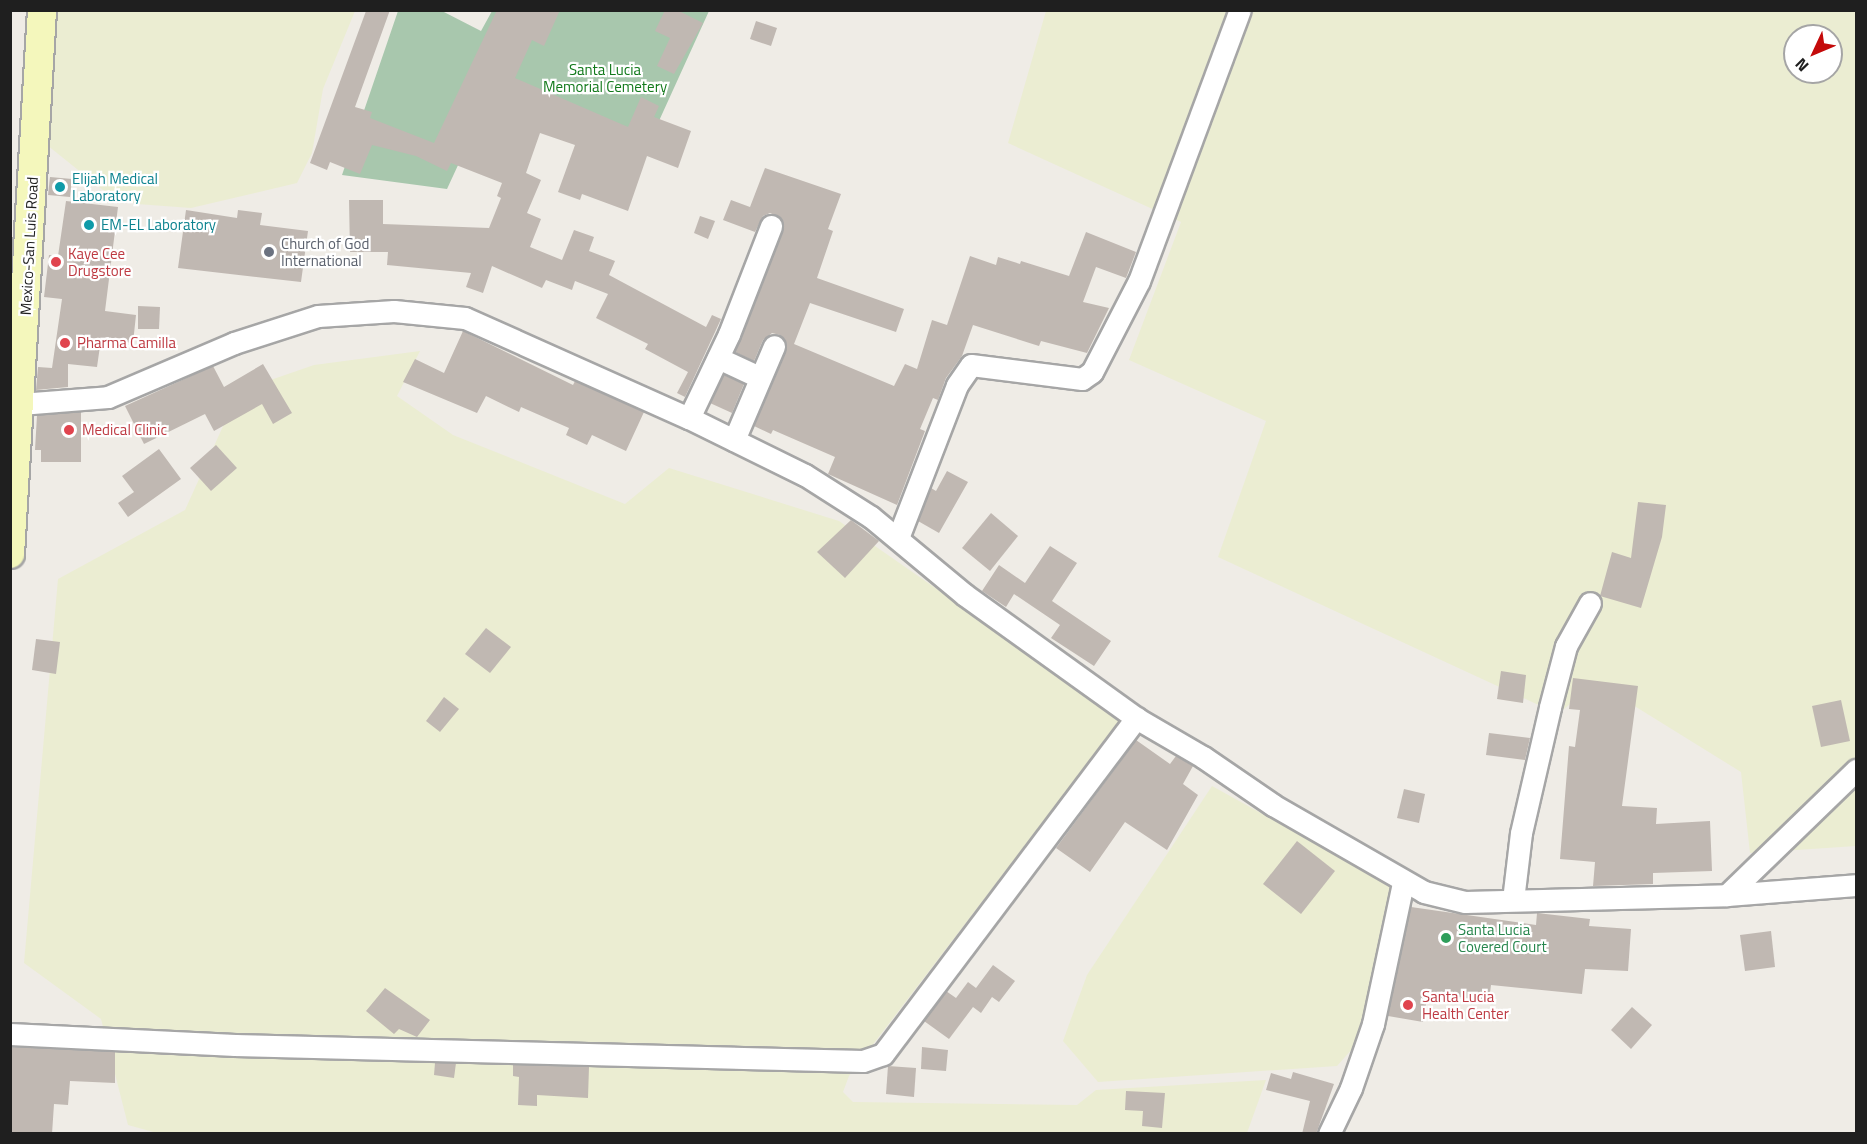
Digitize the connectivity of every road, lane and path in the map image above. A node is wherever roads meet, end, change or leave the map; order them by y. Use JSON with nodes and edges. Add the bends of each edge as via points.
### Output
{"nodes":[{"id":1,"x":42,"y":10,"type":"edge"},
{"id":2,"x":1240,"y":10,"type":"edge"},
{"id":3,"x":771,"y":226,"type":"dead end"},
{"id":4,"x":774,"y":346,"type":"dead end"},
{"id":5,"x":717,"y":358,"type":"junction"},
{"id":6,"x":759,"y":377,"type":"junction"},
{"id":7,"x":20,"y":404,"type":"junction"},
{"id":8,"x":689,"y":418,"type":"junction"},
{"id":9,"x":734,"y":441,"type":"junction"},
{"id":10,"x":898,"y":538,"type":"junction"},
{"id":11,"x":10,"y":554,"type":"edge"},
{"id":12,"x":1590,"y":603,"type":"dead end"},
{"id":13,"x":1136,"y":718,"type":"junction"},
{"id":14,"x":1857,"y":770,"type":"edge"},
{"id":15,"x":1403,"y":883,"type":"junction"},
{"id":16,"x":1857,"y":885,"type":"edge"},
{"id":17,"x":1727,"y":895,"type":"junction"},
{"id":18,"x":1513,"y":900,"type":"junction"},
{"id":19,"x":10,"y":1034,"type":"edge"},
{"id":20,"x":1329,"y":1134,"type":"edge"}],
"edges":[{"from":1,"to":7,"type":"main road","name":"Mexico-San Luis Road"},
{"from":2,"to":10,"type":"street","via":[[1139,280],[1092,372],[1082,379],[971,365],[957,385]]},
{"from":3,"to":5,"type":"street"},
{"from":4,"to":6,"type":"street"},
{"from":5,"to":6,"type":"street"},
{"from":5,"to":8,"type":"street"},
{"from":6,"to":9,"type":"street"},
{"from":7,"to":8,"type":"street","via":[[108,397],[284,326],[318,316],[394,311],[465,318]]},
{"from":7,"to":11,"type":"main road","name":"Mexico-San Luis Road"},
{"from":8,"to":9,"type":"street"},
{"from":9,"to":10,"type":"street","via":[[805,475]]},
{"from":10,"to":13,"type":"street","via":[[965,595]]},
{"from":12,"to":18,"type":"street","via":[[1566,646],[1550,707],[1521,833]]},
{"from":13,"to":15,"type":"street"},
{"from":13,"to":19,"type":"street","via":[[883,1054],[863,1061],[235,1045]]},
{"from":14,"to":17,"type":"street"},
{"from":15,"to":18,"type":"street","via":[[1465,902]]},
{"from":15,"to":20,"type":"street","via":[[1373,1024],[1351,1088]]},
{"from":16,"to":17,"type":"street"},
{"from":17,"to":18,"type":"street"}]}
